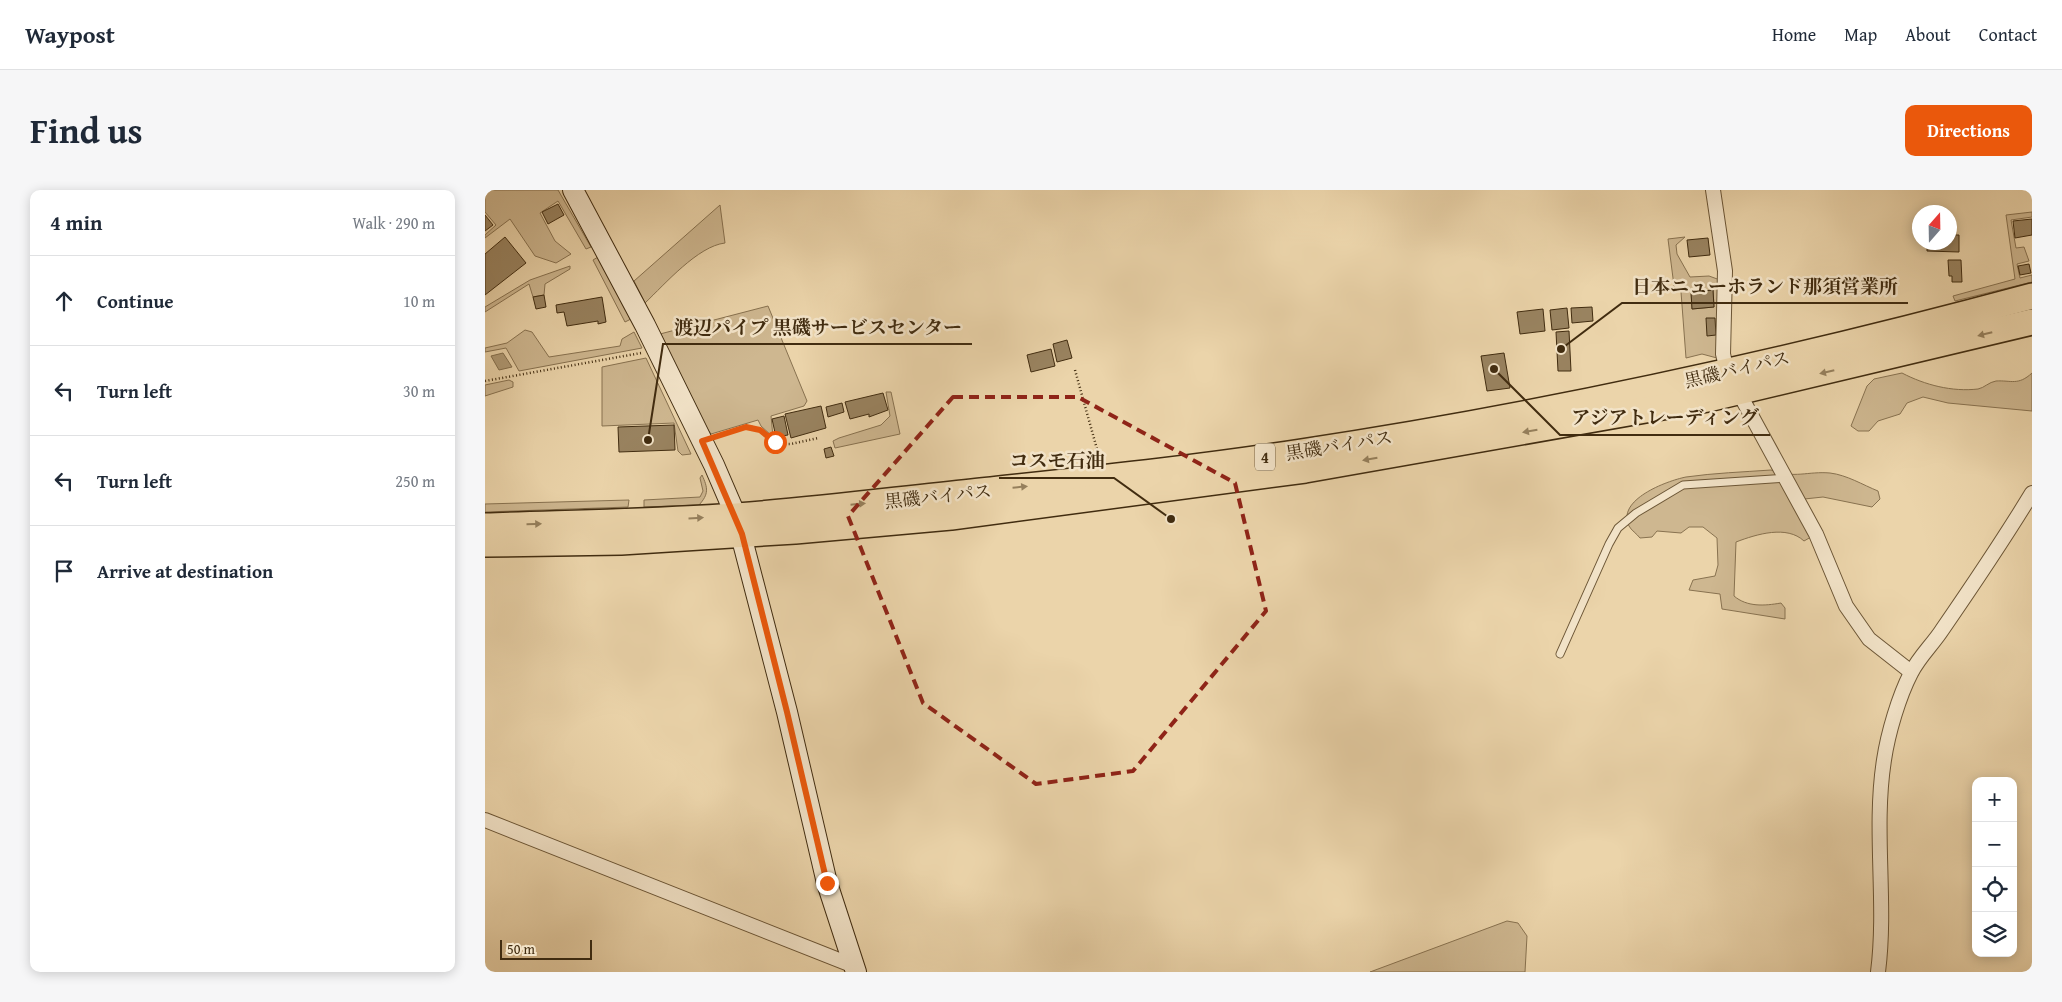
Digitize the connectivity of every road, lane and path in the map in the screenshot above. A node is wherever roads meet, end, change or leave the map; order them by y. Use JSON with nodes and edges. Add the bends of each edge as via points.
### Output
{"nodes":[{"id":1,"x":573,"y":190,"type":"edge"},
{"id":2,"x":1713,"y":190,"type":"edge"},
{"id":3,"x":2032,"y":296,"type":"edge"},
{"id":4,"x":2032,"y":322,"type":"edge"},
{"id":5,"x":657,"y":351,"type":"junction"},
{"id":6,"x":1075,"y":370,"type":"dead end"},
{"id":7,"x":485,"y":381,"type":"edge"},
{"id":8,"x":1733,"y":381,"type":"junction"},
{"id":9,"x":817,"y":438,"type":"dead end"},
{"id":10,"x":702,"y":441,"type":"junction"},
{"id":11,"x":1104,"y":477,"type":"junction"},
{"id":12,"x":1786,"y":478,"type":"junction"},
{"id":13,"x":2032,"y":493,"type":"edge"},
{"id":14,"x":739,"y":525,"type":"junction"},
{"id":15,"x":485,"y":526,"type":"edge"},
{"id":16,"x":485,"y":544,"type":"edge"},
{"id":17,"x":1560,"y":654,"type":"dead end"},
{"id":18,"x":1911,"y":672,"type":"junction"},
{"id":19,"x":485,"y":820,"type":"edge"},
{"id":20,"x":855,"y":969,"type":"edge"},
{"id":21,"x":1878,"y":972,"type":"edge"}],
"edges":[{"from":1,"to":5,"type":"street"},
{"from":2,"to":8,"type":"street","via":[[1725,271],[1723,354]]},
{"from":3,"to":8,"type":"highway","name":"黒磯バイパス","number":"4","via":[[1855,343]]},
{"from":4,"to":8,"type":"highway","name":"黒磯バイパス","number":"4","one_way":true},
{"from":5,"to":7,"type":"path"},
{"from":5,"to":10,"type":"street"},
{"from":6,"to":11,"type":"path"},
{"from":8,"to":11,"type":"highway","name":"黒磯バイパス","number":"4","via":[[1300,453]]},
{"from":8,"to":12,"type":"street"},
{"from":8,"to":14,"type":"highway","name":"黒磯バイパス","number":"4","one_way":true,"via":[[1488,439],[1305,470],[951,517]]},
{"from":9,"to":10,"type":"path","via":[[780,444],[760,430],[746,427]]},
{"from":10,"to":14,"type":"street"},
{"from":14,"to":11,"type":"highway","name":"黒磯バイパス","number":"4","one_way":true},
{"from":12,"to":17,"type":"lane","via":[[1683,485],[1636,513],[1618,528],[1609,544]]},
{"from":12,"to":18,"type":"street","via":[[1816,534],[1846,606],[1869,639]]},
{"from":13,"to":18,"type":"street"},
{"from":15,"to":14,"type":"highway","name":"黒磯バイパス","number":"4","one_way":true},
{"from":14,"to":16,"type":"highway","name":"黒磯バイパス","number":"4","via":[[621,542]]},
{"from":14,"to":20,"type":"street","via":[[827,883]]},
{"from":18,"to":21,"type":"street","via":[[1884,758],[1879,825],[1881,943]]},
{"from":19,"to":20,"type":"street"}]}
